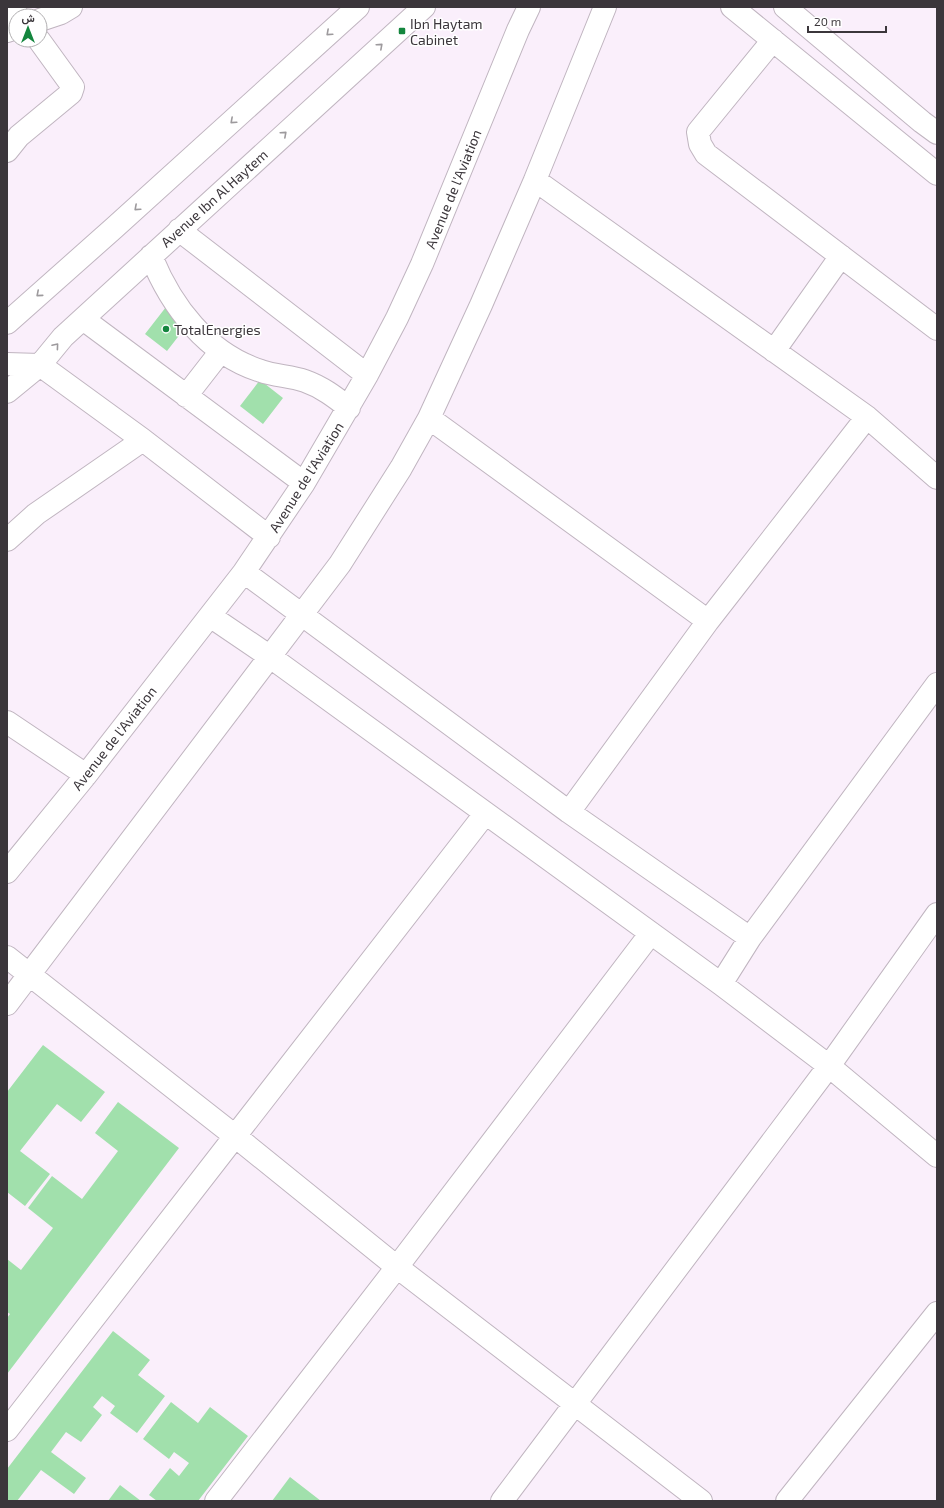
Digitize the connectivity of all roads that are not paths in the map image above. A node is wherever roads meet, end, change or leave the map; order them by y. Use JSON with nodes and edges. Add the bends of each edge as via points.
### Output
{"nodes":[{"id":1,"x":71,"y":7,"type":"edge"},
{"id":2,"x":358,"y":7,"type":"edge"},
{"id":3,"x":424,"y":7,"type":"edge"},
{"id":4,"x":516,"y":7,"type":"edge"},
{"id":5,"x":529,"y":7,"type":"edge"},
{"id":6,"x":605,"y":7,"type":"edge"},
{"id":7,"x":732,"y":7,"type":"edge"},
{"id":8,"x":790,"y":9,"type":"edge"},
{"id":9,"x":48,"y":17,"type":"edge"},
{"id":10,"x":518,"y":30,"type":"junction"},
{"id":11,"x":773,"y":40,"type":"junction"},
{"id":12,"x":45,"y":48,"type":"edge"},
{"id":13,"x":937,"y":132,"type":"edge"},
{"id":14,"x":7,"y":151,"type":"edge"},
{"id":15,"x":937,"y":174,"type":"edge"},
{"id":16,"x":535,"y":180,"type":"junction"},
{"id":17,"x":180,"y":230,"type":"junction"},
{"id":18,"x":151,"y":256,"type":"junction"},
{"id":19,"x":841,"y":256,"type":"junction"},
{"id":20,"x":83,"y":319,"type":"junction"},
{"id":21,"x":7,"y":323,"type":"edge"},
{"id":22,"x":937,"y":330,"type":"edge"},
{"id":23,"x":221,"y":351,"type":"junction"},
{"id":24,"x":774,"y":351,"type":"junction"},
{"id":25,"x":7,"y":364,"type":"edge"},
{"id":26,"x":40,"y":365,"type":"junction"},
{"id":27,"x":367,"y":376,"type":"junction"},
{"id":28,"x":7,"y":392,"type":"edge"},
{"id":29,"x":186,"y":396,"type":"junction"},
{"id":30,"x":349,"y":408,"type":"junction"},
{"id":31,"x":867,"y":417,"type":"junction"},
{"id":32,"x":429,"y":418,"type":"junction"},
{"id":33,"x":143,"y":440,"type":"junction"},
{"id":34,"x":937,"y":478,"type":"edge"},
{"id":35,"x":304,"y":483,"type":"junction"},
{"id":36,"x":269,"y":537,"type":"junction"},
{"id":37,"x":7,"y":540,"type":"edge"},
{"id":38,"x":244,"y":572,"type":"junction"},
{"id":39,"x":302,"y":615,"type":"junction"},
{"id":40,"x":210,"y":616,"type":"junction"},
{"id":41,"x":708,"y":621,"type":"junction"},
{"id":42,"x":269,"y":656,"type":"junction"},
{"id":43,"x":937,"y":684,"type":"edge"},
{"id":44,"x":7,"y":722,"type":"edge"},
{"id":45,"x":86,"y":775,"type":"junction"},
{"id":46,"x":569,"y":812,"type":"junction"},
{"id":47,"x":485,"y":814,"type":"junction"},
{"id":48,"x":7,"y":872,"type":"edge"},
{"id":49,"x":937,"y":914,"type":"edge"},
{"id":50,"x":651,"y":933,"type":"junction"},
{"id":51,"x":750,"y":938,"type":"junction"},
{"id":52,"x":7,"y":957,"type":"edge"},
{"id":53,"x":30,"y":974,"type":"junction"},
{"id":54,"x":721,"y":984,"type":"junction"},
{"id":55,"x":7,"y":1004,"type":"edge"},
{"id":56,"x":829,"y":1066,"type":"junction"},
{"id":57,"x":235,"y":1136,"type":"junction"},
{"id":58,"x":933,"y":1143,"type":"edge"},
{"id":59,"x":396,"y":1267,"type":"junction"},
{"id":60,"x":937,"y":1313,"type":"edge"},
{"id":61,"x":575,"y":1404,"type":"junction"},
{"id":62,"x":7,"y":1430,"type":"edge"},
{"id":63,"x":216,"y":1501,"type":"edge"},
{"id":64,"x":502,"y":1501,"type":"edge"},
{"id":65,"x":701,"y":1501,"type":"edge"},
{"id":66,"x":787,"y":1501,"type":"edge"}],
"edges":[{"from":1,"to":9,"type":"street"},
{"from":2,"to":21,"type":"street","one_way":true},
{"from":17,"to":3,"type":"street","name":"Avenue Ibn Al Haytem","one_way":true},
{"from":4,"to":10,"type":"street","name":"Avenue de l'Aviation"},
{"from":5,"to":10,"type":"street","name":"Avenue de l'Aviation"},
{"from":6,"to":16,"type":"street"},
{"from":7,"to":11,"type":"street"},
{"from":8,"to":13,"type":"street"},
{"from":10,"to":27,"type":"street","name":"Avenue de l'Aviation","via":[[422,264]]},
{"from":11,"to":15,"type":"street"},
{"from":11,"to":19,"type":"street","via":[[698,132],[700,144],[706,154]]},
{"from":12,"to":14,"type":"street","via":[[73,87],[71,93],[19,136]]},
{"from":16,"to":24,"type":"street"},
{"from":16,"to":32,"type":"street"},
{"from":17,"to":18,"type":"street","name":"Avenue Ibn Al Haytem"},
{"from":17,"to":27,"type":"street"},
{"from":18,"to":20,"type":"street","name":"Avenue Ibn Al Haytem"},
{"from":18,"to":23,"type":"street","via":[[172,299],[202,336]]},
{"from":19,"to":22,"type":"street"},
{"from":19,"to":24,"type":"street"},
{"from":26,"to":20,"type":"street","name":"Avenue Ibn Al Haytem","one_way":true,"via":[[63,337]]},
{"from":20,"to":29,"type":"street"},
{"from":23,"to":29,"type":"street"},
{"from":23,"to":30,"type":"street","via":[[240,363],[262,372],[305,381],[324,389]]},
{"from":24,"to":31,"type":"street"},
{"from":25,"to":26,"type":"street"},
{"from":26,"to":28,"type":"street","name":"Avenue Ibn Al Haytem"},
{"from":26,"to":33,"type":"street"},
{"from":27,"to":30,"type":"street","name":"Avenue de l'Aviation"},
{"from":29,"to":35,"type":"street"},
{"from":30,"to":35,"type":"street","name":"Avenue de l'Aviation"},
{"from":31,"to":34,"type":"street"},
{"from":31,"to":41,"type":"street"},
{"from":32,"to":39,"type":"street","via":[[366,524]]},
{"from":32,"to":41,"type":"street"},
{"from":33,"to":36,"type":"street"},
{"from":33,"to":37,"type":"street","via":[[36,514]]},
{"from":35,"to":36,"type":"street","name":"Avenue de l'Aviation"},
{"from":36,"to":38,"type":"street","name":"Avenue de l'Aviation"},
{"from":38,"to":39,"type":"street"},
{"from":38,"to":40,"type":"street","name":"Avenue de l'Aviation"},
{"from":39,"to":42,"type":"street"},
{"from":39,"to":46,"type":"street"},
{"from":40,"to":42,"type":"street"},
{"from":40,"to":45,"type":"street","name":"Avenue de l'Aviation"},
{"from":41,"to":46,"type":"street"},
{"from":42,"to":47,"type":"street"},
{"from":42,"to":53,"type":"street"},
{"from":43,"to":51,"type":"street"},
{"from":44,"to":45,"type":"street"},
{"from":45,"to":48,"type":"street","name":"Avenue de l'Aviation"},
{"from":46,"to":51,"type":"street"},
{"from":47,"to":50,"type":"street"},
{"from":47,"to":57,"type":"street"},
{"from":49,"to":56,"type":"street"},
{"from":50,"to":54,"type":"street"},
{"from":50,"to":59,"type":"street"},
{"from":51,"to":54,"type":"street"},
{"from":52,"to":53,"type":"street"},
{"from":53,"to":55,"type":"street"},
{"from":53,"to":57,"type":"street"},
{"from":54,"to":56,"type":"street"},
{"from":56,"to":58,"type":"street"},
{"from":56,"to":61,"type":"street"},
{"from":57,"to":59,"type":"street"},
{"from":57,"to":62,"type":"street"},
{"from":59,"to":61,"type":"street"},
{"from":59,"to":63,"type":"street"},
{"from":60,"to":66,"type":"street"},
{"from":61,"to":64,"type":"street"},
{"from":61,"to":65,"type":"street"}]}
